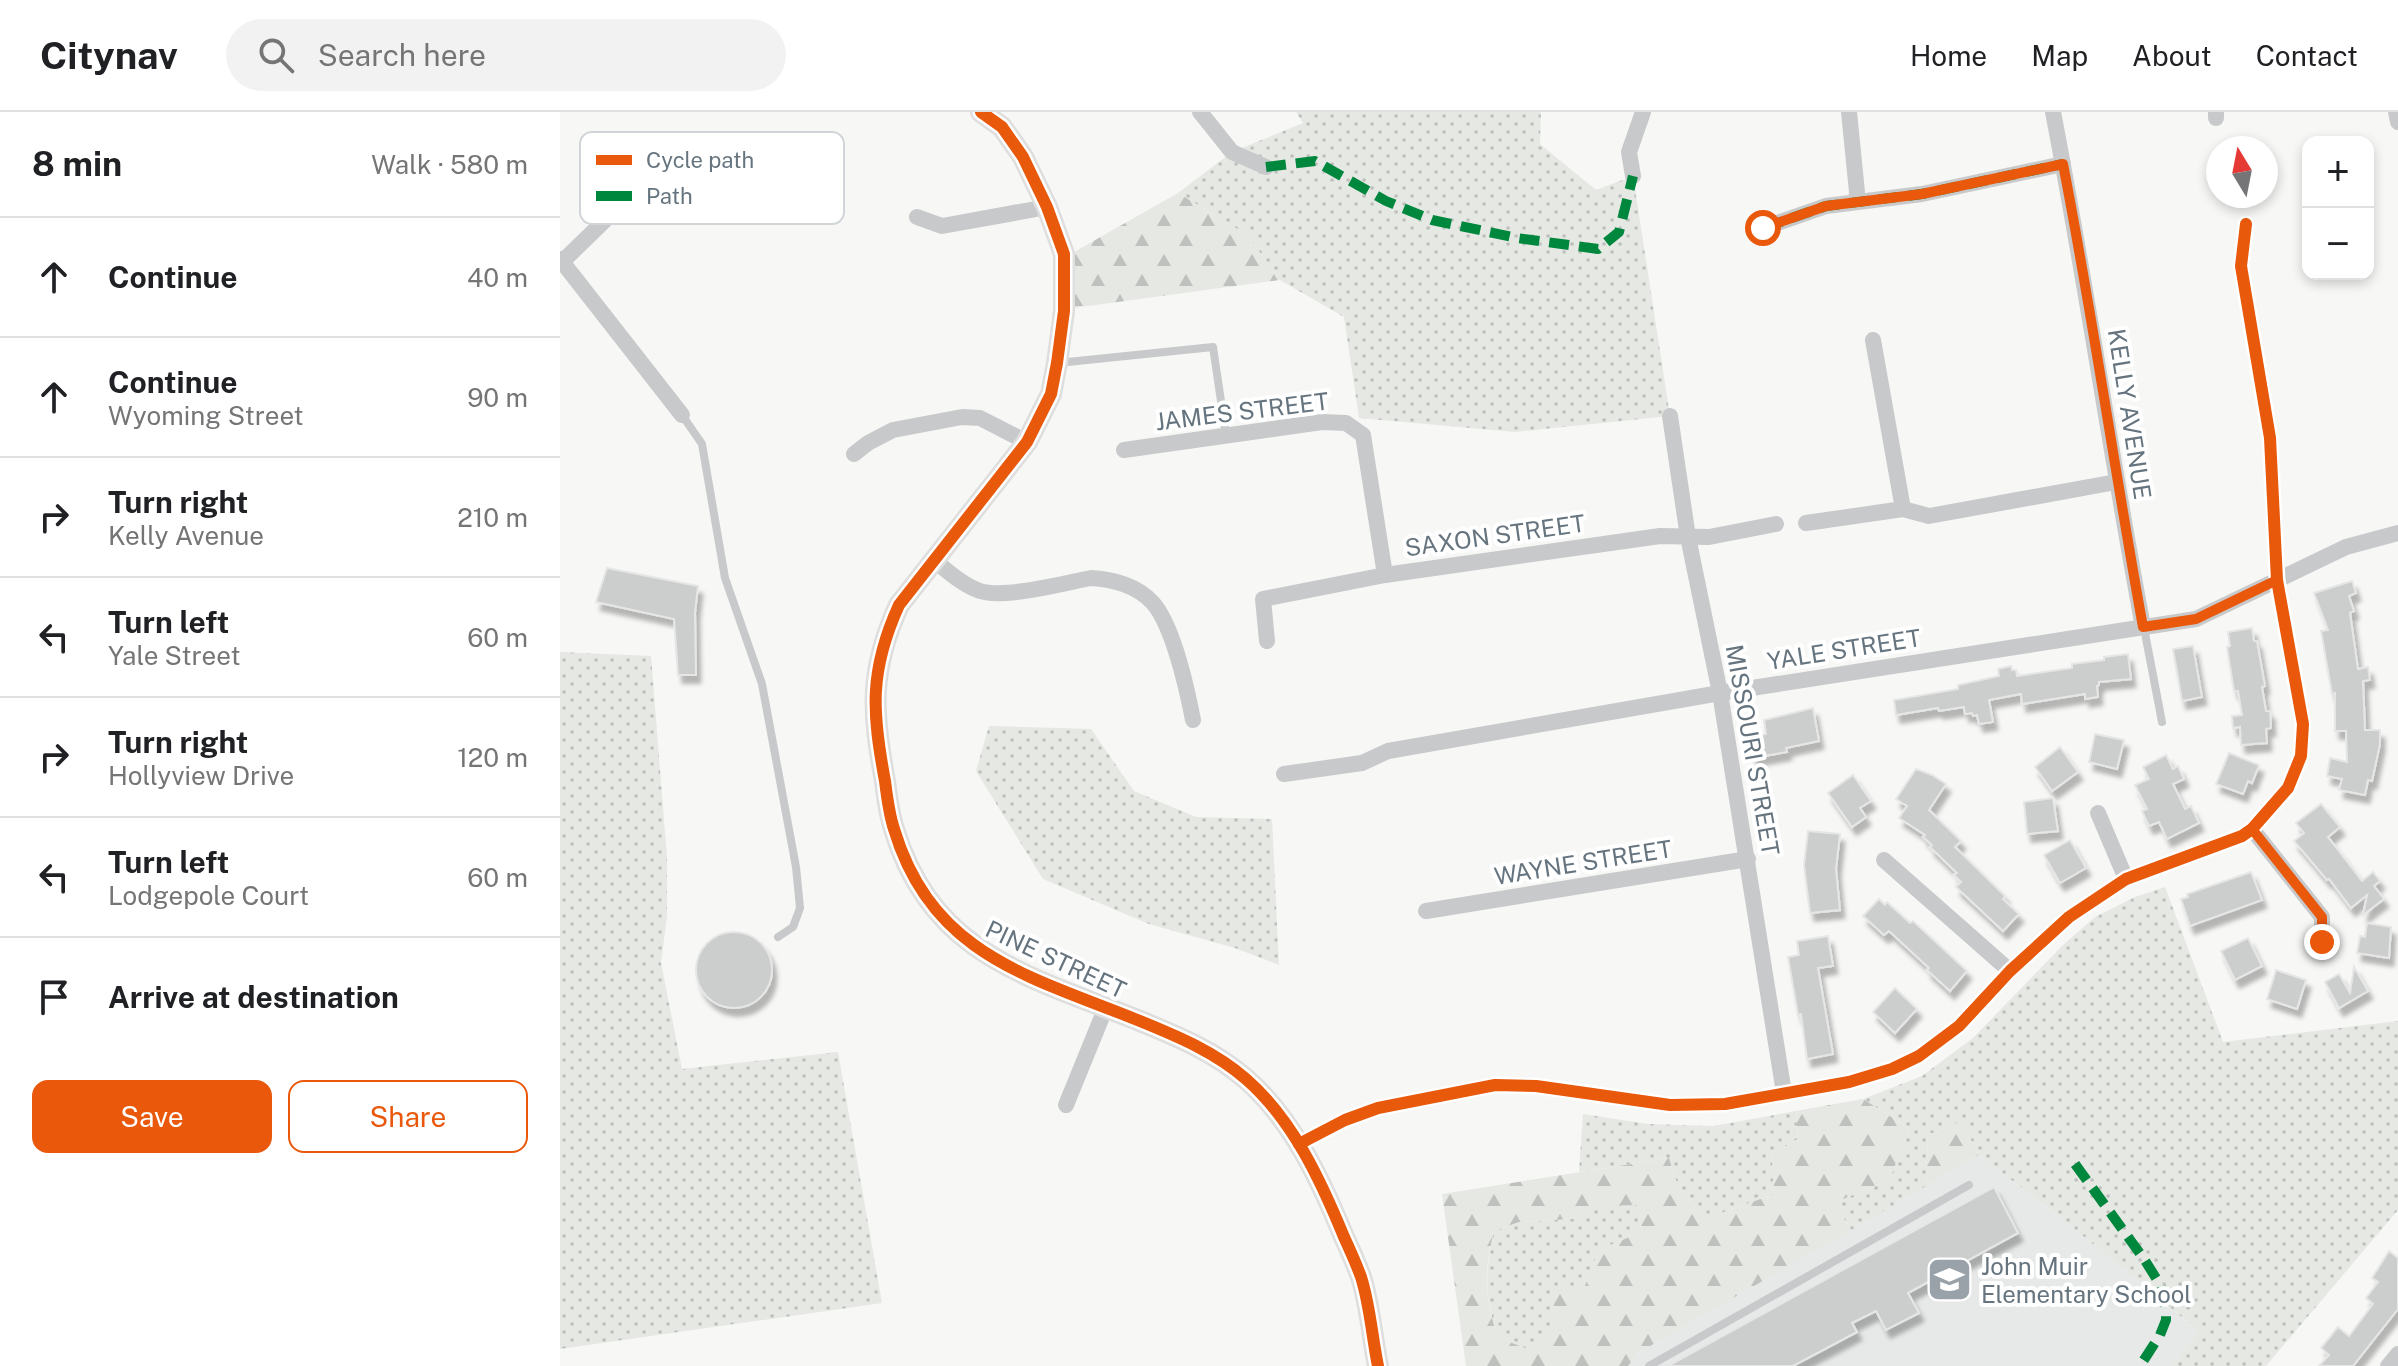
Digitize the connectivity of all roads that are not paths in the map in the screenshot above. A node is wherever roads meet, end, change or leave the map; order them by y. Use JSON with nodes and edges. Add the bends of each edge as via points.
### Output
{"nodes":[{"id":1,"x":981,"y":112,"type":"edge"},
{"id":2,"x":1200,"y":112,"type":"edge"},
{"id":3,"x":1643,"y":112,"type":"edge"},
{"id":4,"x":1849,"y":112,"type":"edge"},
{"id":5,"x":2053,"y":112,"type":"edge"},
{"id":6,"x":2396,"y":112,"type":"edge"},
{"id":7,"x":2398,"y":122,"type":"edge"},
{"id":8,"x":2063,"y":164,"type":"junction"},
{"id":9,"x":1266,"y":167,"type":"dead end"},
{"id":10,"x":1633,"y":176,"type":"dead end"},
{"id":11,"x":1856,"y":202,"type":"junction"},
{"id":12,"x":1047,"y":207,"type":"junction"},
{"id":13,"x":917,"y":217,"type":"dead end"},
{"id":14,"x":600,"y":224,"type":"edge"},
{"id":15,"x":2246,"y":224,"type":"dead end"},
{"id":16,"x":1763,"y":228,"type":"dead end"},
{"id":17,"x":561,"y":260,"type":"edge"},
{"id":18,"x":1873,"y":340,"type":"dead end"},
{"id":19,"x":1057,"y":363,"type":"junction"},
{"id":20,"x":682,"y":415,"type":"joint"},
{"id":21,"x":1670,"y":416,"type":"dead end"},
{"id":22,"x":1226,"y":435,"type":"junction"},
{"id":23,"x":1027,"y":442,"type":"junction"},
{"id":24,"x":1124,"y":450,"type":"dead end"},
{"id":25,"x":854,"y":454,"type":"dead end"},
{"id":26,"x":2116,"y":482,"type":"junction"},
{"id":27,"x":1903,"y":509,"type":"junction"},
{"id":28,"x":1806,"y":523,"type":"dead end"},
{"id":29,"x":1776,"y":524,"type":"dead end"},
{"id":30,"x":2398,"y":533,"type":"edge"},
{"id":31,"x":1688,"y":537,"type":"junction"},
{"id":32,"x":934,"y":560,"type":"junction"},
{"id":33,"x":1385,"y":575,"type":"junction"},
{"id":34,"x":2277,"y":580,"type":"junction"},
{"id":35,"x":2143,"y":627,"type":"junction"},
{"id":36,"x":1267,"y":641,"type":"dead end"},
{"id":37,"x":1720,"y":693,"type":"junction"},
{"id":38,"x":1193,"y":720,"type":"dead end"},
{"id":39,"x":2162,"y":722,"type":"dead end"},
{"id":40,"x":1284,"y":774,"type":"dead end"},
{"id":41,"x":2098,"y":813,"type":"dead end"},
{"id":42,"x":2252,"y":829,"type":"junction"},
{"id":43,"x":1748,"y":859,"type":"junction"},
{"id":44,"x":1884,"y":860,"type":"dead end"},
{"id":45,"x":2126,"y":879,"type":"junction"},
{"id":46,"x":1426,"y":911,"type":"dead end"},
{"id":47,"x":778,"y":937,"type":"dead end"},
{"id":48,"x":2322,"y":942,"type":"dead end"},
{"id":49,"x":2010,"y":971,"type":"junction"},
{"id":50,"x":1106,"y":1007,"type":"junction"},
{"id":51,"x":1784,"y":1093,"type":"junction"},
{"id":52,"x":1066,"y":1105,"type":"dead end"},
{"id":53,"x":1299,"y":1144,"type":"junction"},
{"id":54,"x":1969,"y":1185,"type":"dead end"},
{"id":55,"x":2398,"y":1354,"type":"edge"},
{"id":56,"x":1378,"y":1366,"type":"edge"},
{"id":57,"x":1649,"y":1366,"type":"edge"},
{"id":58,"x":2388,"y":1366,"type":"edge"}],
"edges":[{"from":1,"to":12,"type":"street","name":"PINE STREET","via":[[1002,127],[1023,157]]},
{"from":2,"to":9,"type":"street","via":[[1232,152]]},
{"from":3,"to":10,"type":"street","via":[[1629,152]]},
{"from":4,"to":11,"type":"street"},
{"from":5,"to":8,"type":"street","name":"KELLY AVENUE"},
{"from":6,"to":7,"type":"street"},
{"from":8,"to":11,"type":"street","via":[[1922,194]]},
{"from":8,"to":26,"type":"street","name":"KELLY AVENUE"},
{"from":11,"to":16,"type":"street","via":[[1826,206]]},
{"from":12,"to":13,"type":"street","via":[[942,226]]},
{"from":12,"to":19,"type":"street","name":"PINE STREET","via":[[1064,254]]},
{"from":14,"to":17,"type":"street"},
{"from":15,"to":34,"type":"street","via":[[2241,266],[2270,438]]},
{"from":17,"to":20,"type":"street"},
{"from":18,"to":27,"type":"street"},
{"from":19,"to":22,"type":"lane","via":[[1213,347]]},
{"from":19,"to":23,"type":"street","name":"PINE STREET","via":[[1051,394]]},
{"from":20,"to":47,"type":"lane","via":[[702,444],[725,578],[762,684],[796,867],[800,908],[793,927]]},
{"from":21,"to":31,"type":"street","name":"MISSOURI STREET"},
{"from":22,"to":24,"type":"street","name":"JAMES STREET"},
{"from":22,"to":33,"type":"street","name":"JAMES STREET","via":[[1322,422],[1346,423],[1363,435]]},
{"from":23,"to":25,"type":"street","via":[[980,418],[962,417],[893,430]]},
{"from":23,"to":32,"type":"street","name":"PINE STREET"},
{"from":26,"to":27,"type":"street","via":[[1929,516]]},
{"from":26,"to":35,"type":"street","name":"KELLY AVENUE"},
{"from":27,"to":28,"type":"street"},
{"from":29,"to":31,"type":"street","name":"SAXON STREET"},
{"from":30,"to":34,"type":"street","name":"YALE STREET","via":[[2346,547]]},
{"from":31,"to":33,"type":"street","name":"SAXON STREET","via":[[1660,536]]},
{"from":31,"to":37,"type":"street","name":"MISSOURI STREET"},
{"from":32,"to":38,"type":"street","via":[[978,590],[994,594],[1091,578],[1106,578],[1137,591],[1153,603],[1172,637]]},
{"from":32,"to":50,"type":"street","name":"PINE STREET","via":[[899,605],[877,664],[875,731],[904,855],[919,887],[965,941],[998,962]]},
{"from":33,"to":36,"type":"street","name":"SAXON STREET","via":[[1263,599]]},
{"from":34,"to":35,"type":"street","name":"YALE STREET","via":[[2196,619]]},
{"from":34,"to":42,"type":"street","via":[[2303,724],[2301,756],[2288,788]]},
{"from":35,"to":37,"type":"street","name":"YALE STREET"},
{"from":35,"to":39,"type":"lane","name":"KELLY AVENUE"},
{"from":37,"to":40,"type":"street","name":"YALE STREET"},
{"from":37,"to":43,"type":"street","name":"MISSOURI STREET"},
{"from":41,"to":45,"type":"street"},
{"from":42,"to":45,"type":"street"},
{"from":42,"to":48,"type":"street","via":[[2322,917]]},
{"from":43,"to":46,"type":"street","name":"WAYNE STREET"},
{"from":43,"to":51,"type":"street","name":"MISSOURI STREET"},
{"from":44,"to":49,"type":"street"},
{"from":45,"to":49,"type":"street","via":[[2069,917]]},
{"from":49,"to":51,"type":"street","via":[[1959,1026],[1919,1056],[1849,1082]]},
{"from":50,"to":52,"type":"street"},
{"from":50,"to":53,"type":"street","name":"PINE STREET","via":[[1220,1059],[1267,1099]]},
{"from":51,"to":53,"type":"street","via":[[1725,1104],[1670,1105],[1495,1085],[1378,1108]]},
{"from":53,"to":56,"type":"street","name":"PINE STREET","via":[[1361,1278]]},
{"from":54,"to":57,"type":"lane"},
{"from":55,"to":58,"type":"street"}]}
